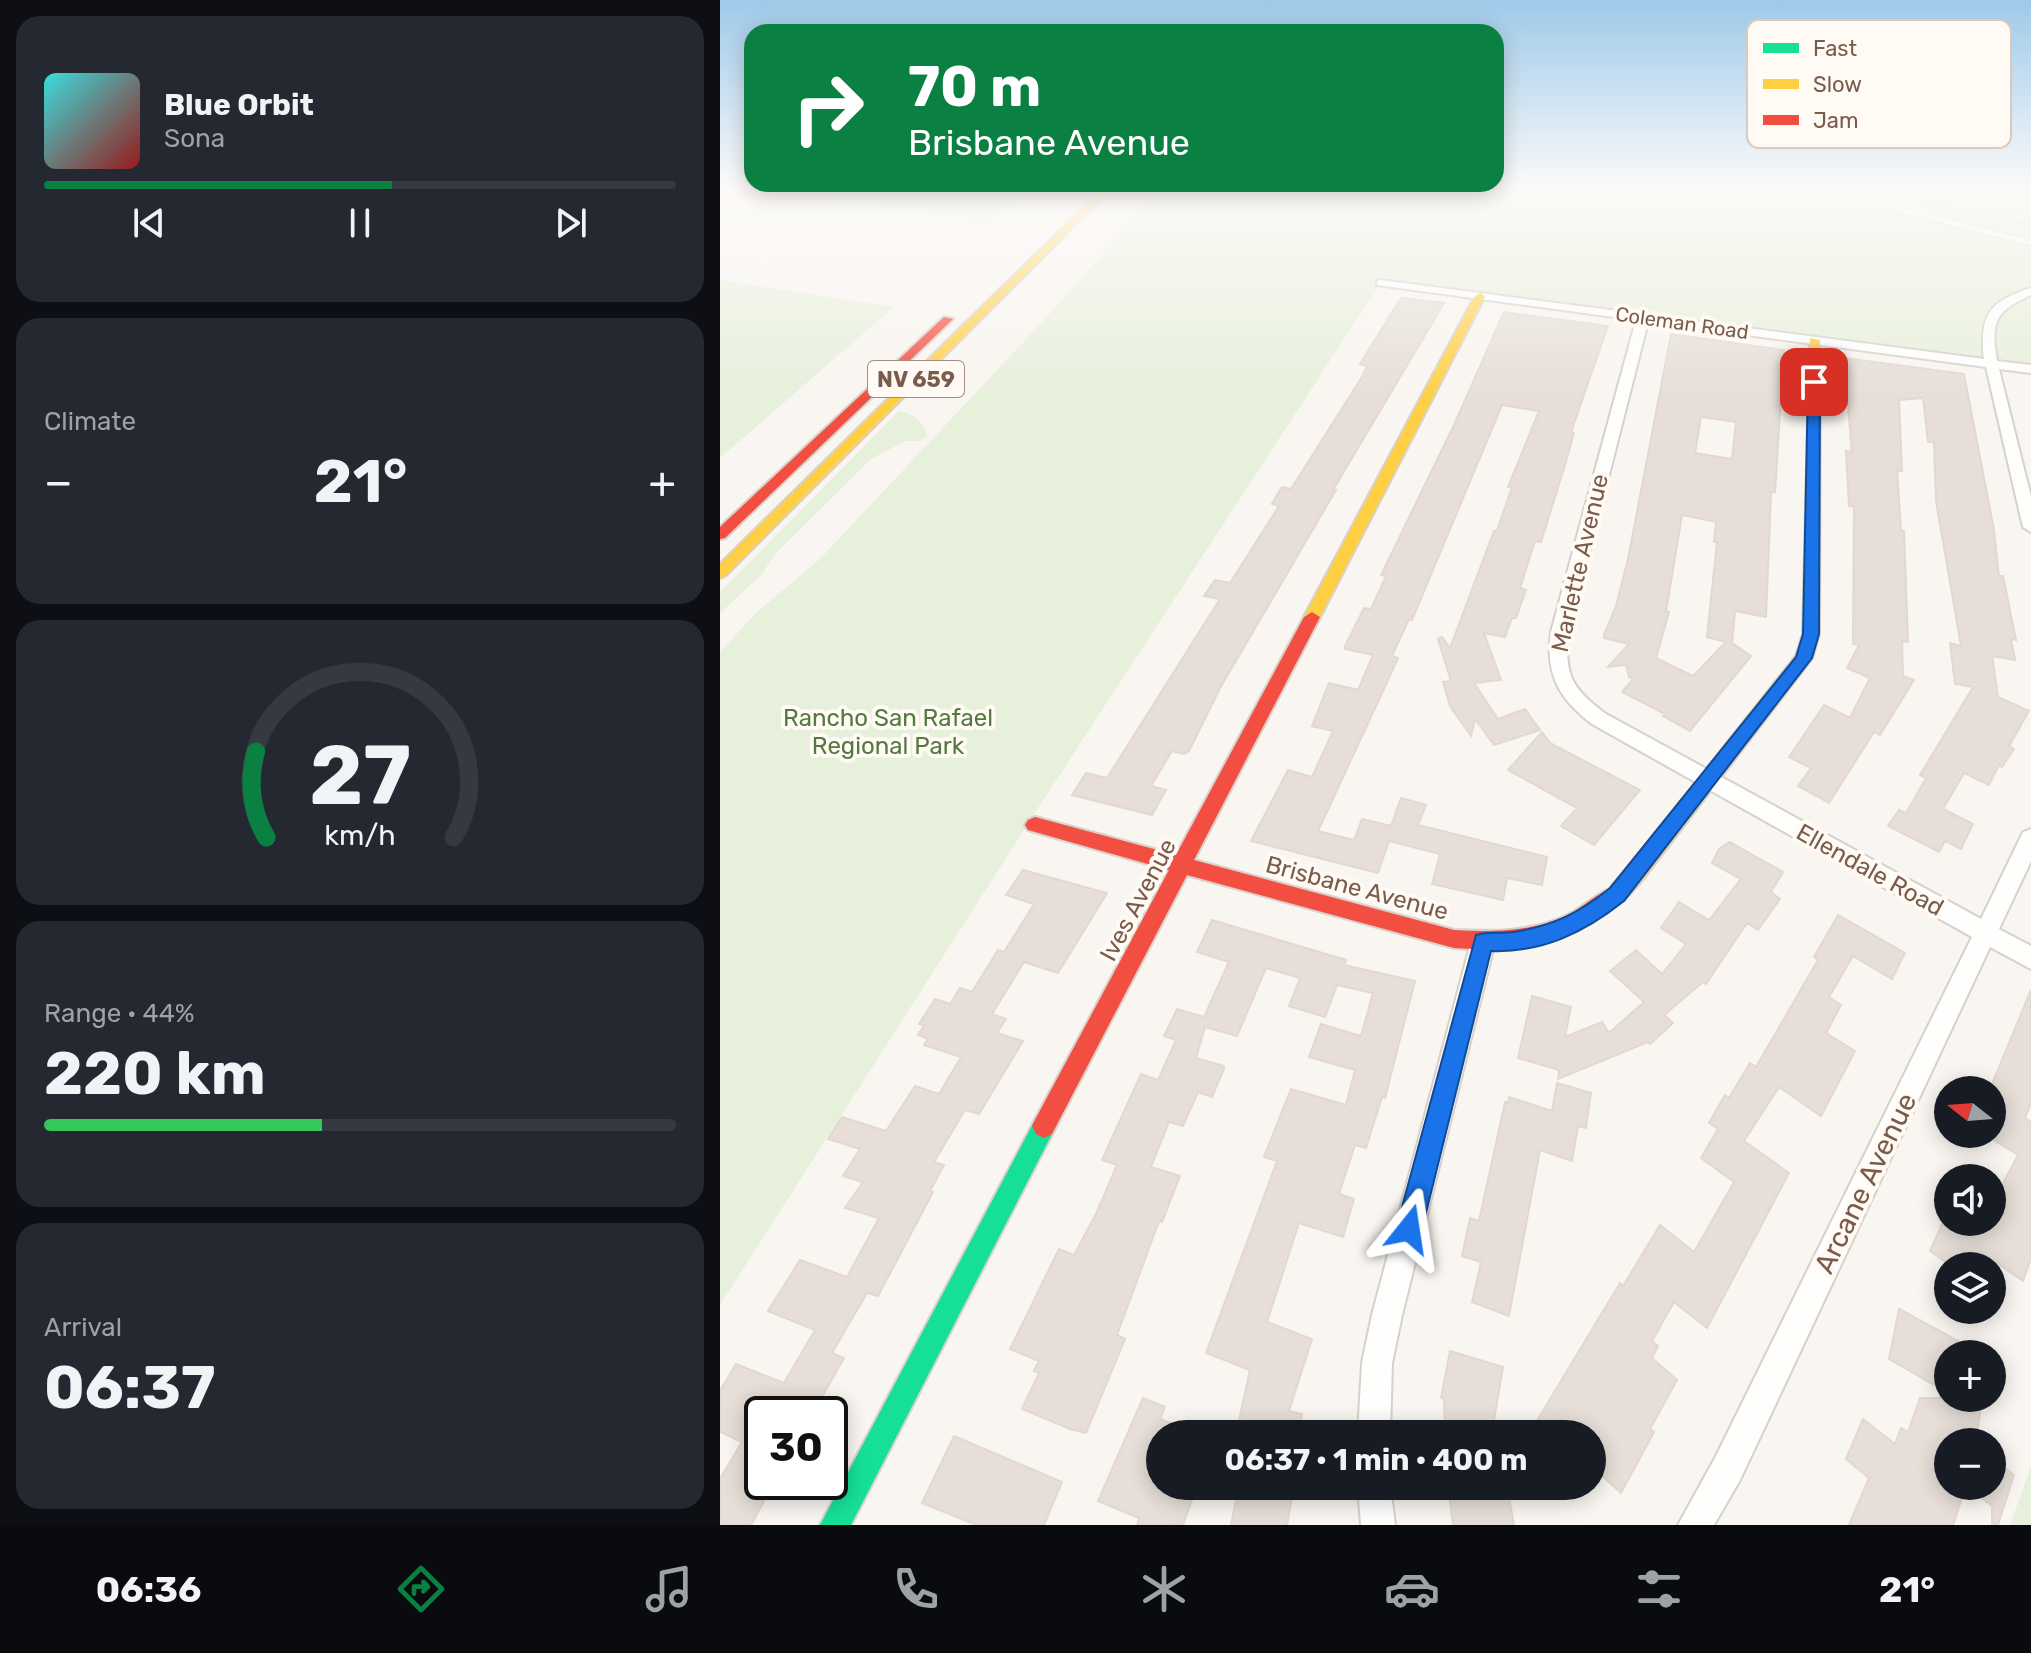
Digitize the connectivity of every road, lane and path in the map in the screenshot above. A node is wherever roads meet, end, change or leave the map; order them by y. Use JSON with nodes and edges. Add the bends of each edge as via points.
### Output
{"nodes":[{"id":1,"x":1012,"y":257,"type":"edge"},
{"id":2,"x":1038,"y":257,"type":"edge"},
{"id":3,"x":998,"y":270,"type":"dead end"},
{"id":4,"x":1381,"y":283,"type":"dead end"},
{"id":5,"x":2031,"y":291,"type":"edge"},
{"id":6,"x":1480,"y":296,"type":"junction"},
{"id":7,"x":958,"y":309,"type":"dead end"},
{"id":8,"x":1643,"y":317,"type":"junction"},
{"id":9,"x":1814,"y":340,"type":"junction"},
{"id":10,"x":1992,"y":364,"type":"junction"},
{"id":11,"x":2031,"y":369,"type":"edge"},
{"id":12,"x":2031,"y":527,"type":"edge"},
{"id":13,"x":720,"y":535,"type":"edge"},
{"id":14,"x":720,"y":572,"type":"edge"},
{"id":15,"x":1709,"y":781,"type":"junction"},
{"id":16,"x":1035,"y":825,"type":"dead end"},
{"id":17,"x":2031,"y":838,"type":"edge"},
{"id":18,"x":1183,"y":866,"type":"junction"},
{"id":19,"x":1985,"y":933,"type":"junction"},
{"id":20,"x":1483,"y":942,"type":"junction"},
{"id":21,"x":2031,"y":958,"type":"edge"},
{"id":22,"x":1375,"y":1420,"type":"edge"},
{"id":23,"x":1375,"y":1500,"type":"edge"},
{"id":24,"x":835,"y":1525,"type":"edge"},
{"id":25,"x":1378,"y":1525,"type":"edge"},
{"id":26,"x":1695,"y":1525,"type":"edge"}],
"edges":[{"from":1,"to":3,"type":"street"},
{"from":2,"to":14,"type":"street","number":"NV 659"},
{"from":4,"to":6,"type":"street","name":"Coleman Road"},
{"from":5,"to":10,"type":"street","via":[[2009,301],[1988,325]]},
{"from":6,"to":8,"type":"street","name":"Coleman Road"},
{"from":6,"to":18,"type":"street","name":"Ives Avenue"},
{"from":7,"to":13,"type":"street","number":"NV 659"},
{"from":8,"to":9,"type":"street","name":"Coleman Road"},
{"from":8,"to":15,"type":"street","name":"Marlette Avenue","via":[[1560,632],[1556,667],[1585,710]]},
{"from":9,"to":10,"type":"street","name":"Coleman Road"},
{"from":9,"to":15,"type":"street","name":"Brisbane Avenue","via":[[1808,646],[1797,669]]},
{"from":10,"to":11,"type":"street","name":"Coleman Road"},
{"from":10,"to":12,"type":"street"},
{"from":15,"to":19,"type":"street","name":"Ellendale Road"},
{"from":15,"to":20,"type":"street","name":"Brisbane Avenue","via":[[1636,873],[1592,915],[1537,938]]},
{"from":16,"to":18,"type":"street","name":"Brisbane Avenue"},
{"from":17,"to":19,"type":"street","name":"Arcane Avenue"},
{"from":18,"to":20,"type":"street","name":"Brisbane Avenue","via":[[1429,933]]},
{"from":18,"to":24,"type":"street","name":"Ives Avenue"},
{"from":19,"to":21,"type":"street","name":"Ellendale Road"},
{"from":19,"to":26,"type":"street","name":"Arcane Avenue","via":[[1728,1468]]},
{"from":20,"to":22,"type":"street","via":[[1387,1315],[1377,1363]]},
{"from":23,"to":25,"type":"street"}]}
